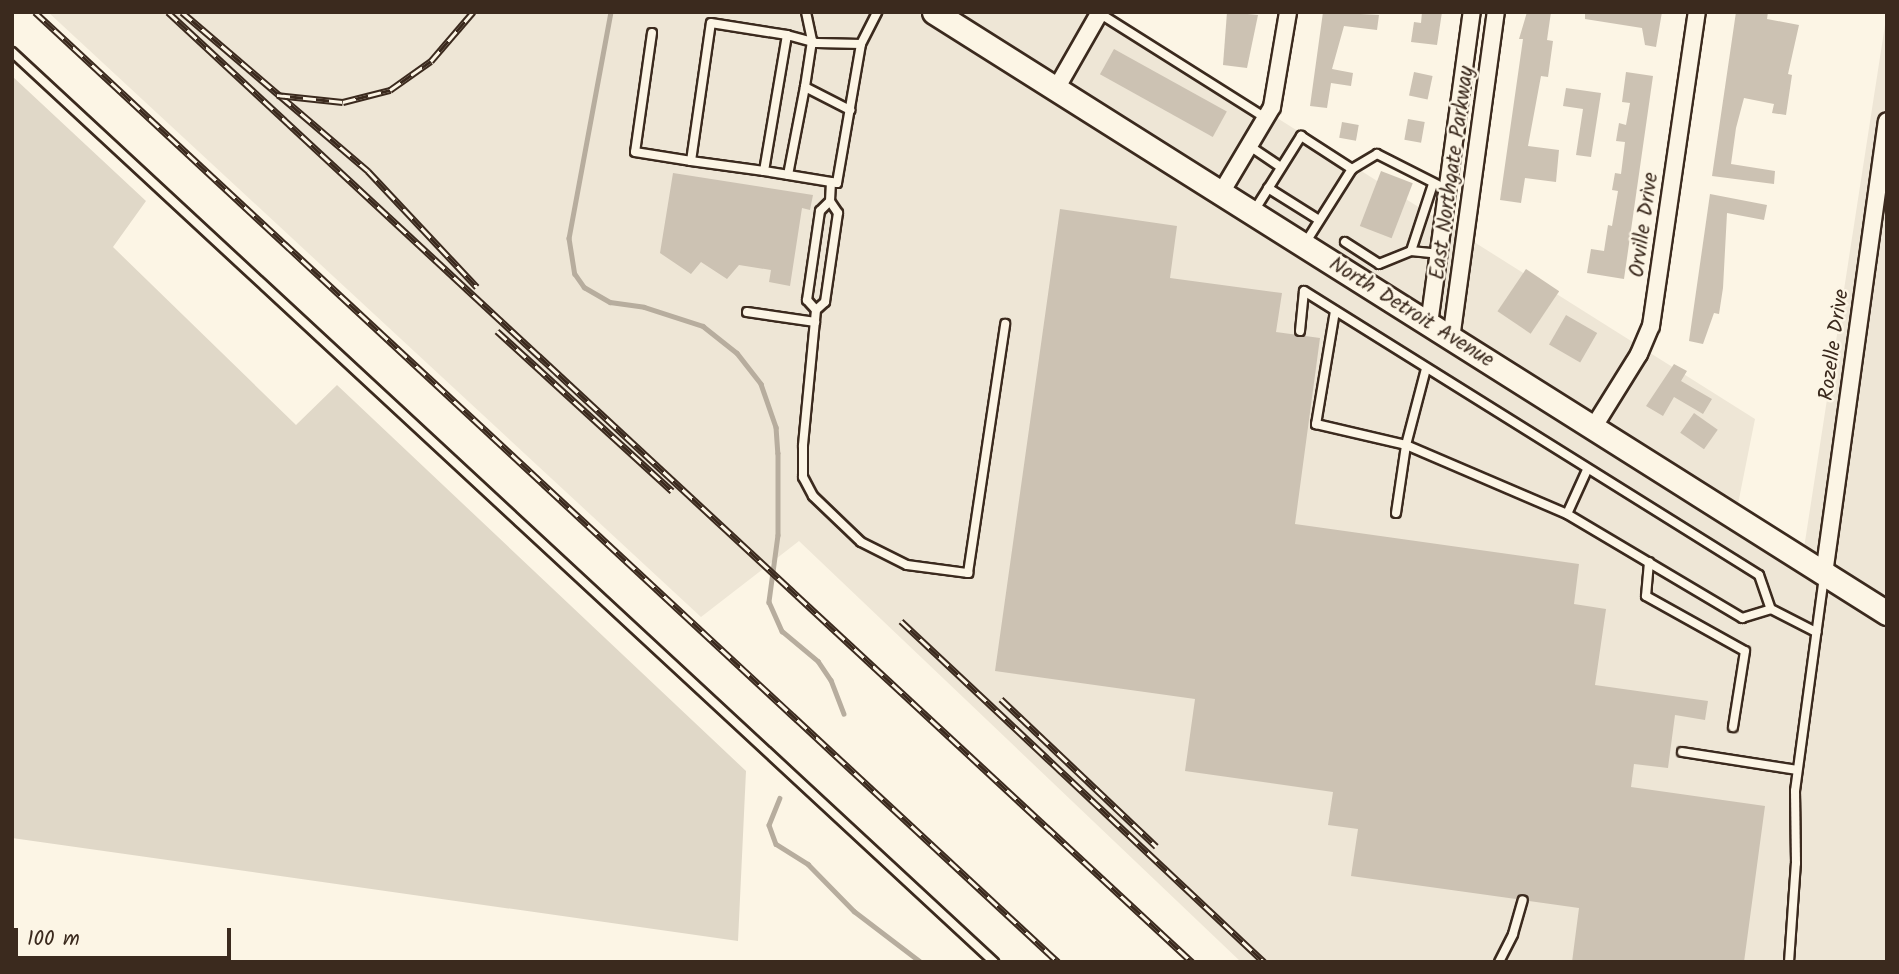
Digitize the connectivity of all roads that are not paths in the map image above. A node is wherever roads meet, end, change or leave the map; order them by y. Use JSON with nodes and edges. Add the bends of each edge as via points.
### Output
{"nodes":[{"id":1,"x":806,"y":12,"type":"edge"},
{"id":2,"x":877,"y":12,"type":"edge"},
{"id":3,"x":934,"y":12,"type":"edge"},
{"id":4,"x":1288,"y":12,"type":"edge"},
{"id":5,"x":1472,"y":12,"type":"edge"},
{"id":6,"x":1496,"y":12,"type":"edge"},
{"id":7,"x":1696,"y":12,"type":"edge"},
{"id":8,"x":1100,"y":13,"type":"edge"},
{"id":9,"x":652,"y":33,"type":"dead end"},
{"id":10,"x":787,"y":35,"type":"junction"},
{"id":11,"x":812,"y":41,"type":"junction"},
{"id":12,"x":861,"y":44,"type":"junction"},
{"id":13,"x":12,"y":52,"type":"edge"},
{"id":14,"x":804,"y":87,"type":"junction"},
{"id":15,"x":1056,"y":89,"type":"junction"},
{"id":16,"x":850,"y":110,"type":"junction"},
{"id":17,"x":1267,"y":119,"type":"junction"},
{"id":18,"x":1887,"y":121,"type":"edge"},
{"id":19,"x":1251,"y":147,"type":"junction"},
{"id":20,"x":691,"y":161,"type":"junction"},
{"id":21,"x":1282,"y":167,"type":"junction"},
{"id":22,"x":1352,"y":169,"type":"junction"},
{"id":23,"x":764,"y":171,"type":"junction"},
{"id":24,"x":789,"y":175,"type":"junction"},
{"id":25,"x":831,"y":182,"type":"junction"},
{"id":26,"x":1440,"y":185,"type":"junction"},
{"id":27,"x":1268,"y":188,"type":"junction"},
{"id":28,"x":1221,"y":193,"type":"junction"},
{"id":29,"x":830,"y":201,"type":"junction"},
{"id":30,"x":1252,"y":213,"type":"junction"},
{"id":31,"x":1319,"y":220,"type":"junction"},
{"id":32,"x":1345,"y":243,"type":"dead end"},
{"id":33,"x":1304,"y":245,"type":"junction"},
{"id":34,"x":1411,"y":251,"type":"junction"},
{"id":35,"x":1438,"y":254,"type":"junction"},
{"id":36,"x":1357,"y":264,"type":"junction"},
{"id":37,"x":816,"y":310,"type":"junction"},
{"id":38,"x":1335,"y":311,"type":"junction"},
{"id":39,"x":747,"y":312,"type":"dead end"},
{"id":40,"x":816,"y":322,"type":"junction"},
{"id":41,"x":1006,"y":324,"type":"dead end"},
{"id":42,"x":1429,"y":324,"type":"junction"},
{"id":43,"x":1300,"y":331,"type":"dead end"},
{"id":44,"x":1451,"y":339,"type":"junction"},
{"id":45,"x":1426,"y":369,"type":"junction"},
{"id":46,"x":1592,"y":428,"type":"junction"},
{"id":47,"x":1406,"y":444,"type":"junction"},
{"id":48,"x":1587,"y":470,"type":"junction"},
{"id":49,"x":1396,"y":513,"type":"dead end"},
{"id":50,"x":1567,"y":514,"type":"junction"},
{"id":51,"x":1649,"y":562,"type":"junction"},
{"id":52,"x":1824,"y":574,"type":"junction"},
{"id":53,"x":1771,"y":609,"type":"junction"},
{"id":54,"x":1887,"y":613,"type":"edge"},
{"id":55,"x":1816,"y":632,"type":"junction"},
{"id":56,"x":1733,"y":727,"type":"dead end"},
{"id":57,"x":1682,"y":752,"type":"dead end"},
{"id":58,"x":1797,"y":769,"type":"junction"},
{"id":59,"x":1522,"y":900,"type":"dead end"},
{"id":60,"x":994,"y":962,"type":"edge"},
{"id":61,"x":1499,"y":962,"type":"edge"},
{"id":62,"x":1788,"y":962,"type":"edge"}],
"edges":[{"from":1,"to":11,"type":"lane"},
{"from":2,"to":12,"type":"lane"},
{"from":3,"to":15,"type":"main road","name":"North Detroit Avenue"},
{"from":4,"to":17,"type":"street","via":[[1277,91]]},
{"from":5,"to":26,"type":"street","name":"East Northgate Parkway"},
{"from":6,"to":44,"type":"street","name":"East Northgate Parkway"},
{"from":7,"to":46,"type":"street","name":"Orville Drive","via":[[1651,326],[1639,354]]},
{"from":8,"to":15,"type":"street"},
{"from":8,"to":17,"type":"lane"},
{"from":9,"to":20,"type":"lane","via":[[635,152]]},
{"from":10,"to":11,"type":"lane"},
{"from":10,"to":20,"type":"lane","via":[[711,23]]},
{"from":10,"to":23,"type":"lane"},
{"from":11,"to":12,"type":"lane"},
{"from":11,"to":14,"type":"lane"},
{"from":12,"to":16,"type":"lane"},
{"from":13,"to":60,"type":"lane"},
{"from":14,"to":16,"type":"lane"},
{"from":14,"to":24,"type":"lane"},
{"from":15,"to":28,"type":"main road","name":"North Detroit Avenue"},
{"from":16,"to":25,"type":"lane","via":[[837,183]]},
{"from":17,"to":19,"type":"street"},
{"from":18,"to":52,"type":"street","name":"Rozelle Drive"},
{"from":19,"to":21,"type":"lane"},
{"from":19,"to":28,"type":"street"},
{"from":20,"to":23,"type":"lane"},
{"from":21,"to":22,"type":"lane","via":[[1301,136]]},
{"from":21,"to":27,"type":"lane"},
{"from":22,"to":26,"type":"lane","via":[[1377,154]]},
{"from":22,"to":31,"type":"lane"},
{"from":23,"to":24,"type":"lane"},
{"from":24,"to":25,"type":"lane"},
{"from":25,"to":29,"type":"lane"},
{"from":26,"to":34,"type":"lane"},
{"from":26,"to":35,"type":"street","name":"East Northgate Parkway"},
{"from":27,"to":30,"type":"lane"},
{"from":27,"to":31,"type":"lane"},
{"from":28,"to":30,"type":"main road","name":"North Detroit Avenue"},
{"from":29,"to":37,"type":"lane","via":[[820,211],[808,295]]},
{"from":29,"to":37,"type":"lane","via":[[838,213],[825,302]]},
{"from":30,"to":33,"type":"main road","name":"North Detroit Avenue"},
{"from":31,"to":33,"type":"lane"},
{"from":32,"to":36,"type":"lane"},
{"from":33,"to":36,"type":"main road","name":"North Detroit Avenue"},
{"from":34,"to":35,"type":"lane"},
{"from":34,"to":36,"type":"lane","via":[[1379,264]]},
{"from":35,"to":42,"type":"street","name":"East Northgate Parkway"},
{"from":36,"to":42,"type":"main road","name":"North Detroit Avenue"},
{"from":37,"to":40,"type":"lane"},
{"from":38,"to":43,"type":"lane","via":[[1304,291]]},
{"from":38,"to":45,"type":"lane"},
{"from":38,"to":47,"type":"lane","via":[[1316,424]]},
{"from":39,"to":40,"type":"lane"},
{"from":40,"to":41,"type":"lane","via":[[803,446],[803,477],[813,496],[861,542],[907,565],[968,573]]},
{"from":42,"to":44,"type":"main road","name":"North Detroit Avenue"},
{"from":44,"to":46,"type":"main road","name":"North Detroit Avenue"},
{"from":45,"to":47,"type":"lane"},
{"from":45,"to":48,"type":"lane"},
{"from":46,"to":52,"type":"main road","name":"North Detroit Avenue"},
{"from":47,"to":49,"type":"lane"},
{"from":47,"to":50,"type":"lane"},
{"from":48,"to":50,"type":"lane"},
{"from":48,"to":53,"type":"lane","via":[[1759,575]]},
{"from":50,"to":51,"type":"lane"},
{"from":51,"to":53,"type":"lane","via":[[1742,618]]},
{"from":51,"to":56,"type":"lane","via":[[1646,596],[1745,652]]},
{"from":52,"to":54,"type":"main road","name":"North Detroit Avenue"},
{"from":52,"to":55,"type":"lane"},
{"from":53,"to":55,"type":"lane"},
{"from":55,"to":58,"type":"lane"},
{"from":57,"to":58,"type":"lane"},
{"from":58,"to":62,"type":"lane"},
{"from":59,"to":61,"type":"lane"}]}
